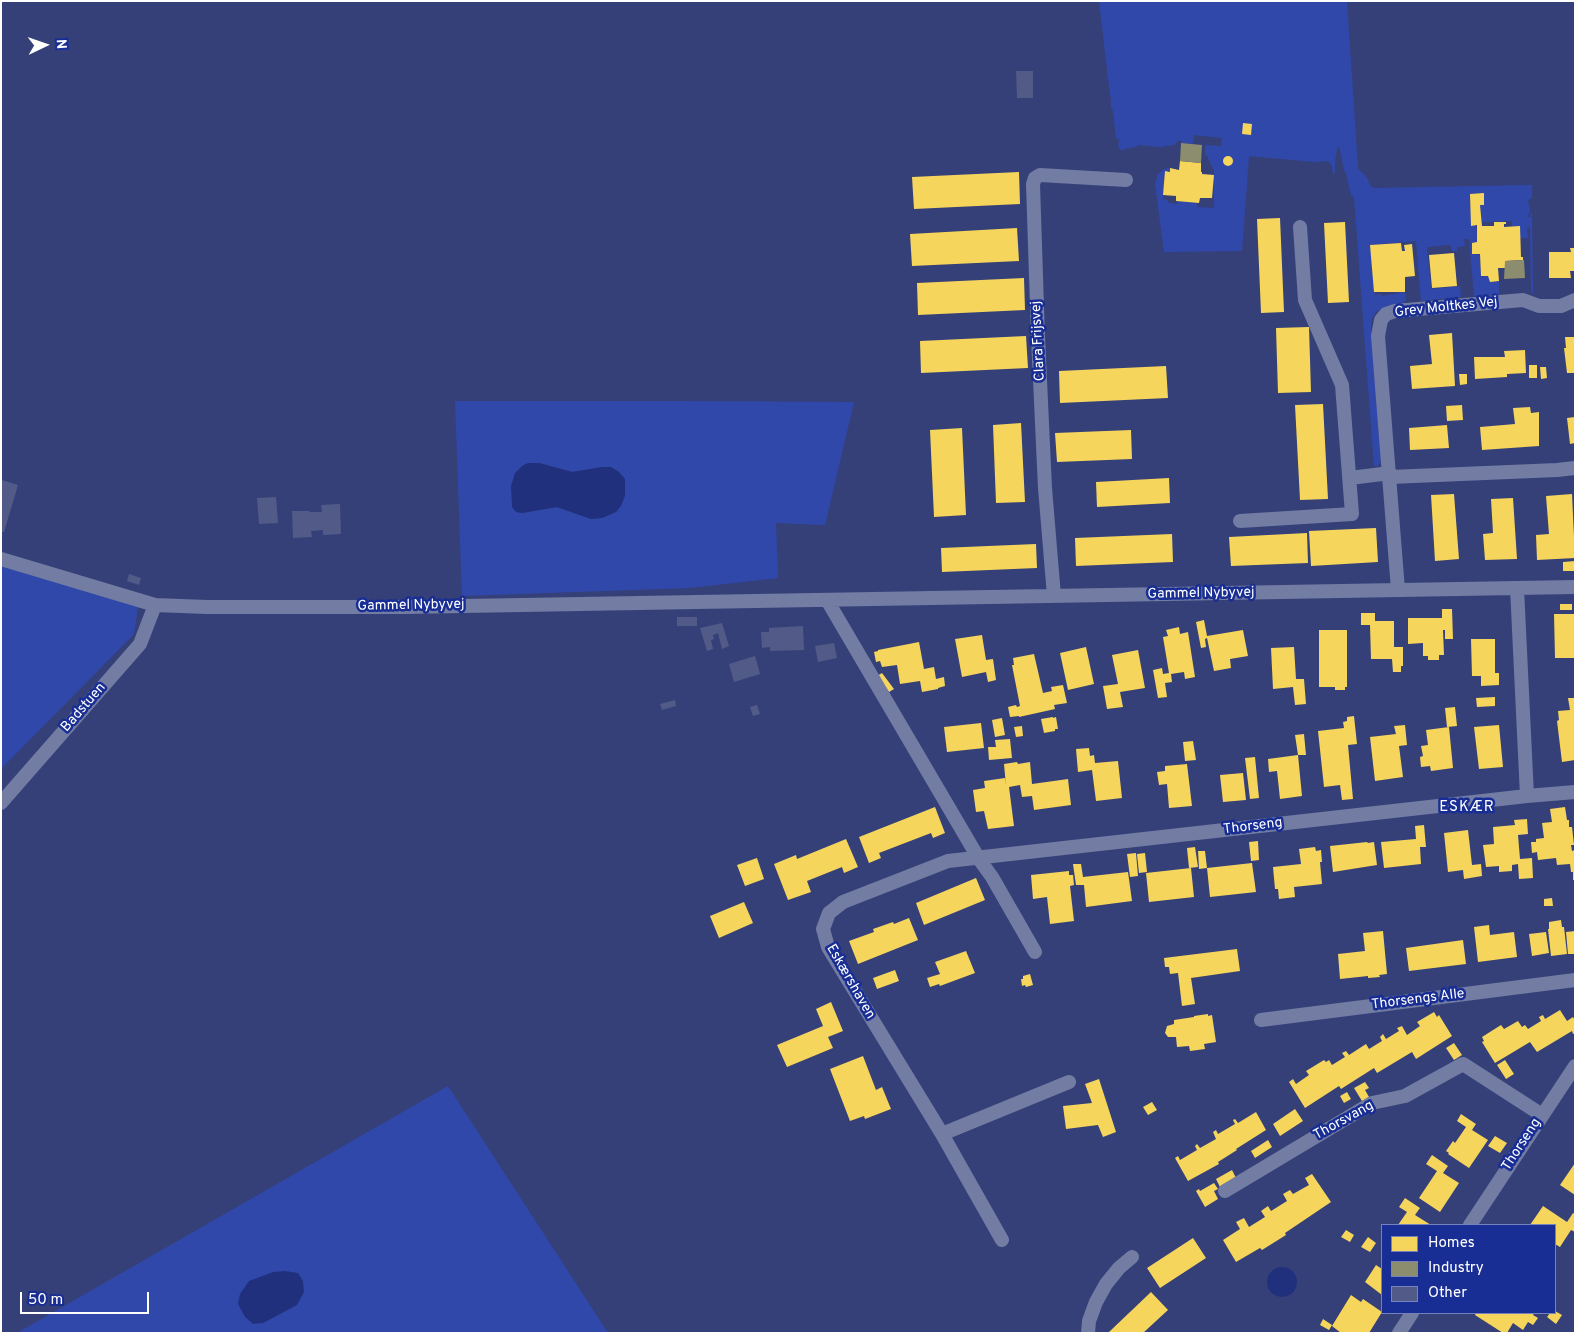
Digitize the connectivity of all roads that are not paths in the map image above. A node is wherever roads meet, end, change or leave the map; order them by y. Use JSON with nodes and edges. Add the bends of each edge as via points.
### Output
{"nodes":[{"id":1,"x":1126,"y":180,"type":"dead end"},
{"id":2,"x":1300,"y":227,"type":"dead end"},
{"id":3,"x":1575,"y":300,"type":"edge"},
{"id":4,"x":1575,"y":468,"type":"edge"},
{"id":5,"x":1390,"y":475,"type":"junction"},
{"id":6,"x":1350,"y":478,"type":"junction"},
{"id":7,"x":1240,"y":521,"type":"dead end"},
{"id":8,"x":1,"y":558,"type":"edge"},
{"id":9,"x":1575,"y":587,"type":"edge"},
{"id":10,"x":1517,"y":588,"type":"junction"},
{"id":11,"x":1398,"y":590,"type":"junction"},
{"id":12,"x":1054,"y":596,"type":"junction"},
{"id":13,"x":828,"y":600,"type":"junction"},
{"id":14,"x":155,"y":605,"type":"junction"},
{"id":15,"x":1575,"y":792,"type":"edge"},
{"id":16,"x":1527,"y":796,"type":"junction"},
{"id":17,"x":1,"y":803,"type":"edge"},
{"id":18,"x":979,"y":859,"type":"junction"},
{"id":19,"x":1036,"y":952,"type":"dead end"},
{"id":20,"x":1575,"y":980,"type":"edge"},
{"id":21,"x":1261,"y":1020,"type":"dead end"},
{"id":22,"x":1575,"y":1066,"type":"edge"},
{"id":23,"x":1069,"y":1082,"type":"dead end"},
{"id":24,"x":1542,"y":1115,"type":"junction"},
{"id":25,"x":942,"y":1134,"type":"junction"},
{"id":26,"x":1225,"y":1191,"type":"dead end"},
{"id":27,"x":1471,"y":1224,"type":"edge"},
{"id":28,"x":1002,"y":1240,"type":"dead end"},
{"id":29,"x":1132,"y":1257,"type":"dead end"},
{"id":30,"x":1411,"y":1314,"type":"edge"},
{"id":31,"x":1088,"y":1333,"type":"edge"},
{"id":32,"x":1399,"y":1333,"type":"edge"}],
"edges":[{"from":1,"to":12,"type":"street","name":"Clara Frijsvej","via":[[1040,175],[1033,184],[1045,488]]},
{"from":2,"to":6,"type":"street","via":[[1305,300],[1342,385]]},
{"from":3,"to":5,"type":"street","name":"Grev Moltkes Vej","via":[[1560,306],[1539,306],[1523,300],[1395,311],[1383,317],[1378,336]]},
{"from":4,"to":5,"type":"street"},
{"from":5,"to":6,"type":"street"},
{"from":5,"to":11,"type":"street","name":"Grev Moltkes Vej"},
{"from":6,"to":7,"type":"street","via":[[1352,514]]},
{"from":8,"to":14,"type":"street","name":"Gammel Nybyvej"},
{"from":9,"to":10,"type":"street","name":"Gammel Nybyvej"},
{"from":10,"to":11,"type":"street","name":"Gammel Nybyvej"},
{"from":10,"to":16,"type":"street"},
{"from":11,"to":12,"type":"street","name":"Gammel Nybyvej"},
{"from":12,"to":13,"type":"street","name":"Gammel Nybyvej"},
{"from":13,"to":14,"type":"street","name":"Gammel Nybyvej","via":[[405,607]]},
{"from":13,"to":18,"type":"street"},
{"from":14,"to":17,"type":"street","name":"Badstuen","via":[[140,644]]},
{"from":15,"to":16,"type":"street","name":"Thorseng"},
{"from":16,"to":18,"type":"street","name":"Thorseng"},
{"from":18,"to":19,"type":"street"},
{"from":18,"to":25,"type":"street","name":"Eskærshaven","via":[[948,862],[843,902],[829,913],[823,929],[828,947]]},
{"from":20,"to":21,"type":"street","name":"Thorsengs Alle"},
{"from":22,"to":24,"type":"street","name":"Thorseng"},
{"from":23,"to":25,"type":"street"},
{"from":24,"to":26,"type":"street","name":"Thorsvang","via":[[1463,1064],[1405,1096],[1372,1103]]},
{"from":24,"to":27,"type":"street","name":"Thorseng"},
{"from":25,"to":28,"type":"street","name":"Eskærshaven"},
{"from":29,"to":31,"type":"street","via":[[1106,1284],[1096,1302]]},
{"from":30,"to":32,"type":"street"}]}
